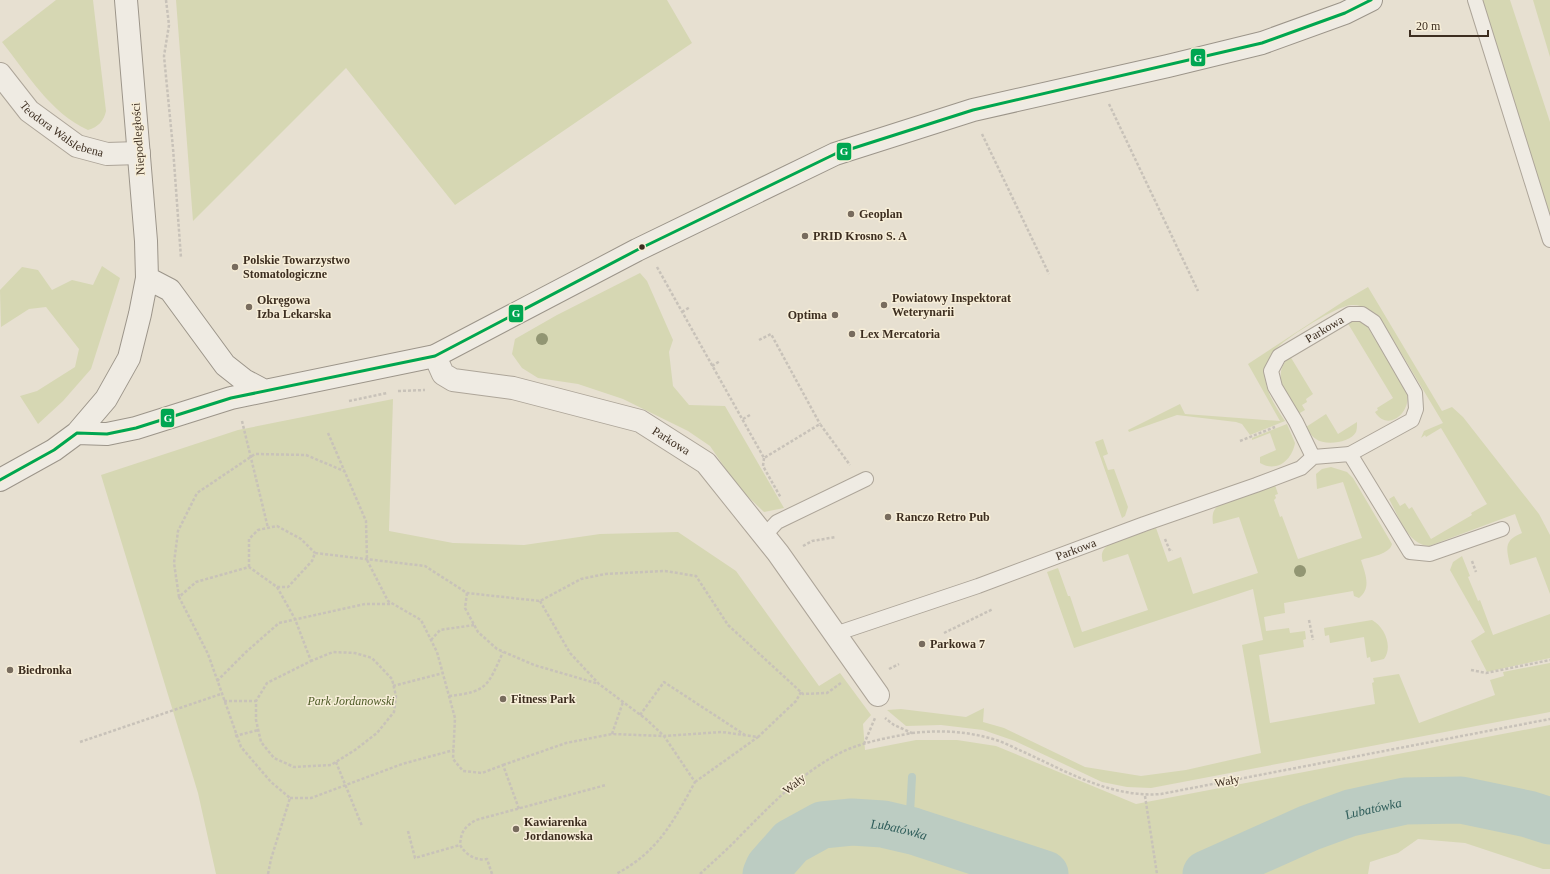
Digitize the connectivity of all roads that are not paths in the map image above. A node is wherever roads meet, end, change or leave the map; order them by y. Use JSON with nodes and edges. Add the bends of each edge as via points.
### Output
{"nodes":[{"id":1,"x":126,"y":0,"type":"edge"},
{"id":2,"x":1371,"y":0,"type":"edge"},
{"id":3,"x":1475,"y":0,"type":"edge"},
{"id":4,"x":0,"y":74,"type":"edge"},
{"id":5,"x":138,"y":153,"type":"junction"},
{"id":6,"x":1550,"y":240,"type":"edge"},
{"id":7,"x":147,"y":278,"type":"junction"},
{"id":8,"x":435,"y":356,"type":"junction"},
{"id":9,"x":263,"y":390,"type":"junction"},
{"id":10,"x":76,"y":433,"type":"junction"},
{"id":11,"x":1350,"y":454,"type":"junction"},
{"id":12,"x":1313,"y":457,"type":"junction"},
{"id":13,"x":0,"y":480,"type":"edge"},
{"id":14,"x":863,"y":481,"type":"road end"},
{"id":15,"x":1502,"y":529,"type":"dead end"},
{"id":16,"x":764,"y":536,"type":"junction"},
{"id":17,"x":839,"y":635,"type":"junction"},
{"id":18,"x":878,"y":704,"type":"road end"}],
"edges":[{"from":1,"to":5,"type":"street","name":"Niepodległości"},
{"from":2,"to":8,"type":"street","via":[[1345,13],[1262,43],[973,110],[835,154],[638,250]]},
{"from":3,"to":6,"type":"lane"},
{"from":4,"to":5,"type":"street","name":"Teodora Walslebena","via":[[29,111],[77,146],[107,154]]},
{"from":5,"to":7,"type":"street","name":"Niepodległości"},
{"from":7,"to":9,"type":"street","via":[[170,290],[225,365],[244,380]]},
{"from":7,"to":10,"type":"street","name":"Niepodległości","via":[[129,358],[106,399]]},
{"from":8,"to":9,"type":"street"},
{"from":8,"to":16,"type":"street","name":"Parkowa","via":[[443,374],[453,380],[513,388],[640,421],[706,463]]},
{"from":9,"to":10,"type":"street","via":[[136,428],[107,434]]},
{"from":10,"to":13,"type":"street","name":"Niepodległości","via":[[54,450]]},
{"from":11,"to":12,"type":"lane","name":"Parkowa"},
{"from":11,"to":12,"type":"lane","name":"Parkowa","via":[[1412,420],[1416,409],[1415,393],[1374,322],[1362,314],[1350,314],[1279,356],[1272,371],[1275,387]]},
{"from":11,"to":15,"type":"lane","via":[[1410,552],[1430,554]]},
{"from":12,"to":17,"type":"lane","name":"Parkowa","via":[[1301,468],[1256,485]]},
{"from":14,"to":16,"type":"lane","via":[[777,522]]},
{"from":16,"to":17,"type":"street","name":"Parkowa"},
{"from":17,"to":18,"type":"street","name":"Parkowa"}]}
